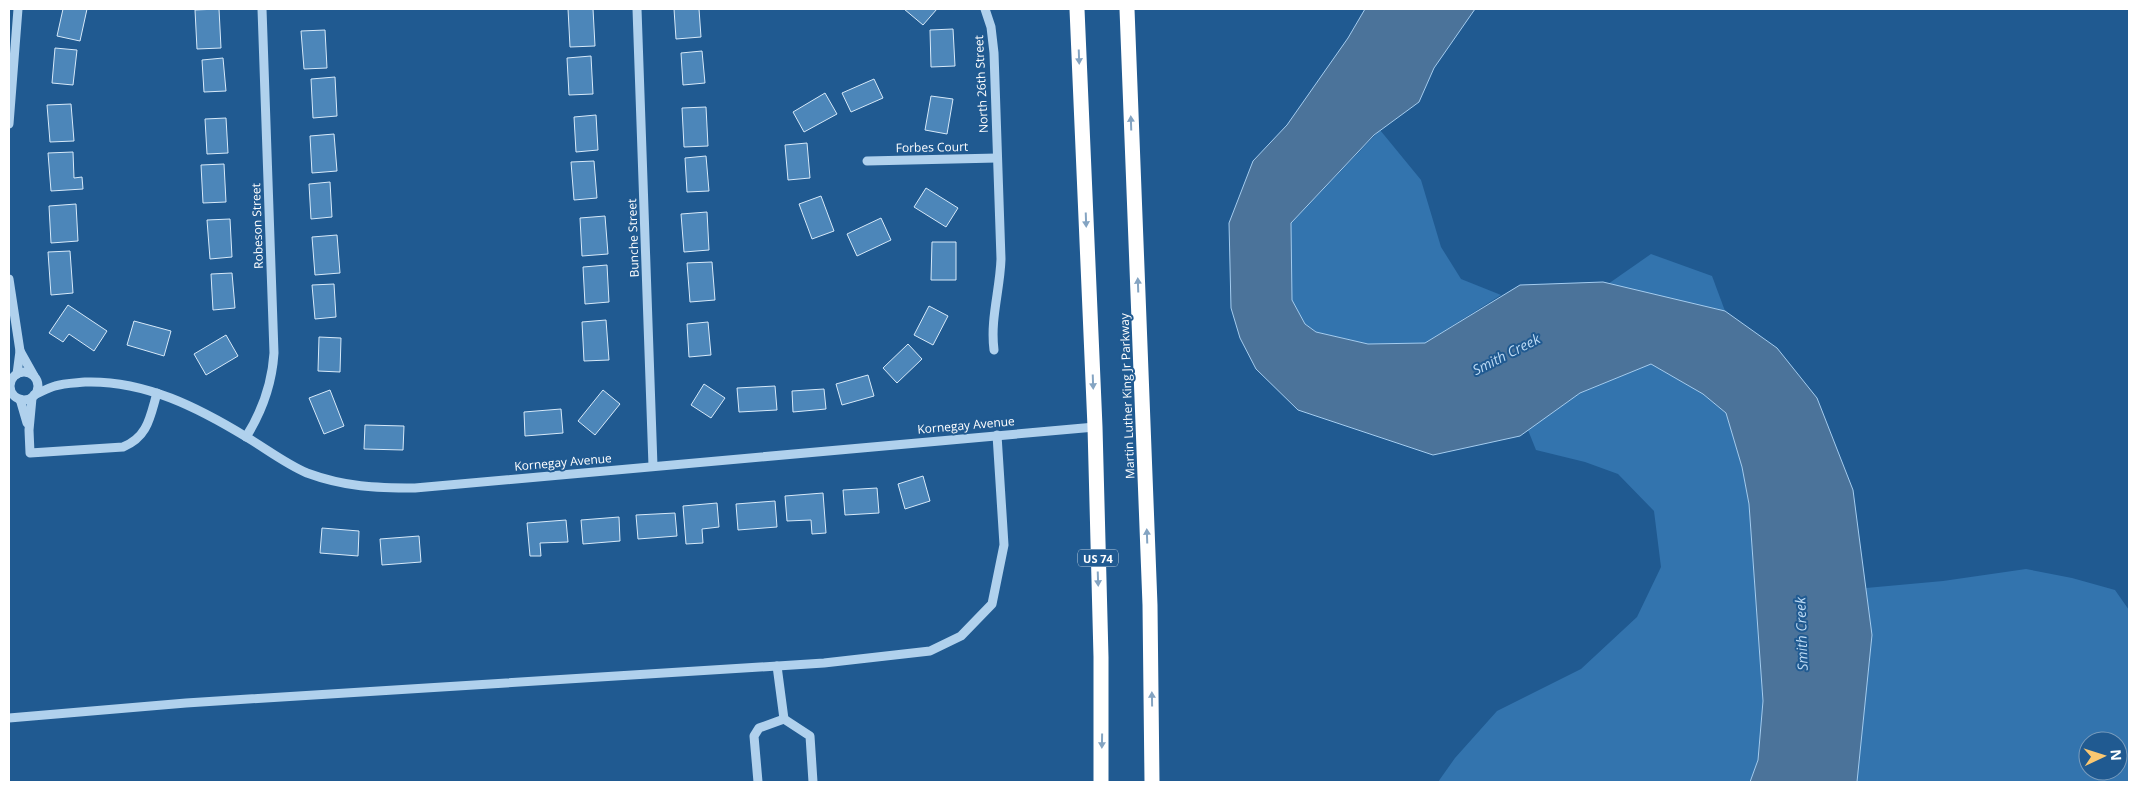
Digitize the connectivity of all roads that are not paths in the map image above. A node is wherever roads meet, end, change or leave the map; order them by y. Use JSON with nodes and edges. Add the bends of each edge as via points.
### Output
{"nodes":[{"id":1,"x":18,"y":9,"type":"edge"},
{"id":2,"x":262,"y":9,"type":"edge"},
{"id":3,"x":637,"y":9,"type":"edge"},
{"id":4,"x":985,"y":9,"type":"edge"},
{"id":5,"x":1077,"y":9,"type":"edge"},
{"id":6,"x":1127,"y":9,"type":"edge"},
{"id":7,"x":9,"y":124,"type":"edge"},
{"id":8,"x":997,"y":158,"type":"junction"},
{"id":9,"x":867,"y":161,"type":"dead end"},
{"id":10,"x":9,"y":280,"type":"edge"},
{"id":11,"x":994,"y":350,"type":"dead end"},
{"id":12,"x":20,"y":351,"type":"junction"},
{"id":13,"x":13,"y":377,"type":"edge"},
{"id":14,"x":35,"y":378,"type":"junction"},
{"id":15,"x":56,"y":386,"type":"junction"},
{"id":16,"x":157,"y":393,"type":"junction"},
{"id":17,"x":33,"y":396,"type":"junction"},
{"id":18,"x":15,"y":397,"type":"edge"},
{"id":19,"x":1094,"y":427,"type":"junction"},
{"id":20,"x":29,"y":430,"type":"junction"},
{"id":21,"x":997,"y":435,"type":"junction"},
{"id":22,"x":246,"y":437,"type":"junction"},
{"id":23,"x":653,"y":466,"type":"junction"},
{"id":24,"x":778,"y":666,"type":"junction"},
{"id":25,"x":9,"y":718,"type":"edge"},
{"id":26,"x":784,"y":719,"type":"junction"},
{"id":27,"x":758,"y":782,"type":"edge"},
{"id":28,"x":813,"y":782,"type":"edge"},
{"id":29,"x":1102,"y":782,"type":"edge"},
{"id":30,"x":1152,"y":782,"type":"edge"}],
"edges":[{"from":1,"to":7,"type":"street"},
{"from":2,"to":22,"type":"street","name":"Robeson Street","via":[[274,353],[270,385]]},
{"from":3,"to":23,"type":"street","name":"Bunche Street"},
{"from":4,"to":8,"type":"street","name":"North 26th Street","via":[[994,53]]},
{"from":5,"to":19,"type":"highway","number":"US 74","one_way":true},
{"from":30,"to":6,"type":"highway","name":"Martin Luther King Jr Parkway","one_way":true,"via":[[1149,585]]},
{"from":8,"to":9,"type":"street","name":"Forbes Court"},
{"from":8,"to":11,"type":"street","via":[[1001,259],[993,323]]},
{"from":10,"to":12,"type":"street"},
{"from":12,"to":13,"type":"street"},
{"from":12,"to":14,"type":"street"},
{"from":13,"to":14,"type":"street","via":[[26,372]]},
{"from":13,"to":18,"type":"street","via":[[11,385]]},
{"from":14,"to":15,"type":"street","name":"Kornegay Avenue"},
{"from":14,"to":17,"type":"street","via":[[38,388]]},
{"from":15,"to":16,"type":"street","name":"Kornegay Avenue","via":[[100,382],[129,385]]},
{"from":15,"to":17,"type":"street","name":"Kornegay Avenue"},
{"from":16,"to":20,"type":"street","via":[[143,433],[136,442],[123,447],[30,454]]},
{"from":16,"to":22,"type":"street","name":"Kornegay Avenue"},
{"from":17,"to":18,"type":"street"},
{"from":17,"to":20,"type":"street"},
{"from":18,"to":20,"type":"street"},
{"from":19,"to":21,"type":"street","name":"Kornegay Avenue"},
{"from":19,"to":29,"type":"highway","number":"US 74","one_way":true},
{"from":21,"to":23,"type":"street","name":"Kornegay Avenue"},
{"from":21,"to":24,"type":"street","via":[[1004,546],[992,604],[961,636],[930,651]]},
{"from":22,"to":23,"type":"street","name":"Kornegay Avenue","via":[[306,472],[372,488],[415,488]]},
{"from":24,"to":25,"type":"street","via":[[186,703]]},
{"from":24,"to":26,"type":"street"},
{"from":26,"to":27,"type":"street","via":[[759,728],[754,736]]},
{"from":26,"to":28,"type":"street","via":[[810,736]]}]}
